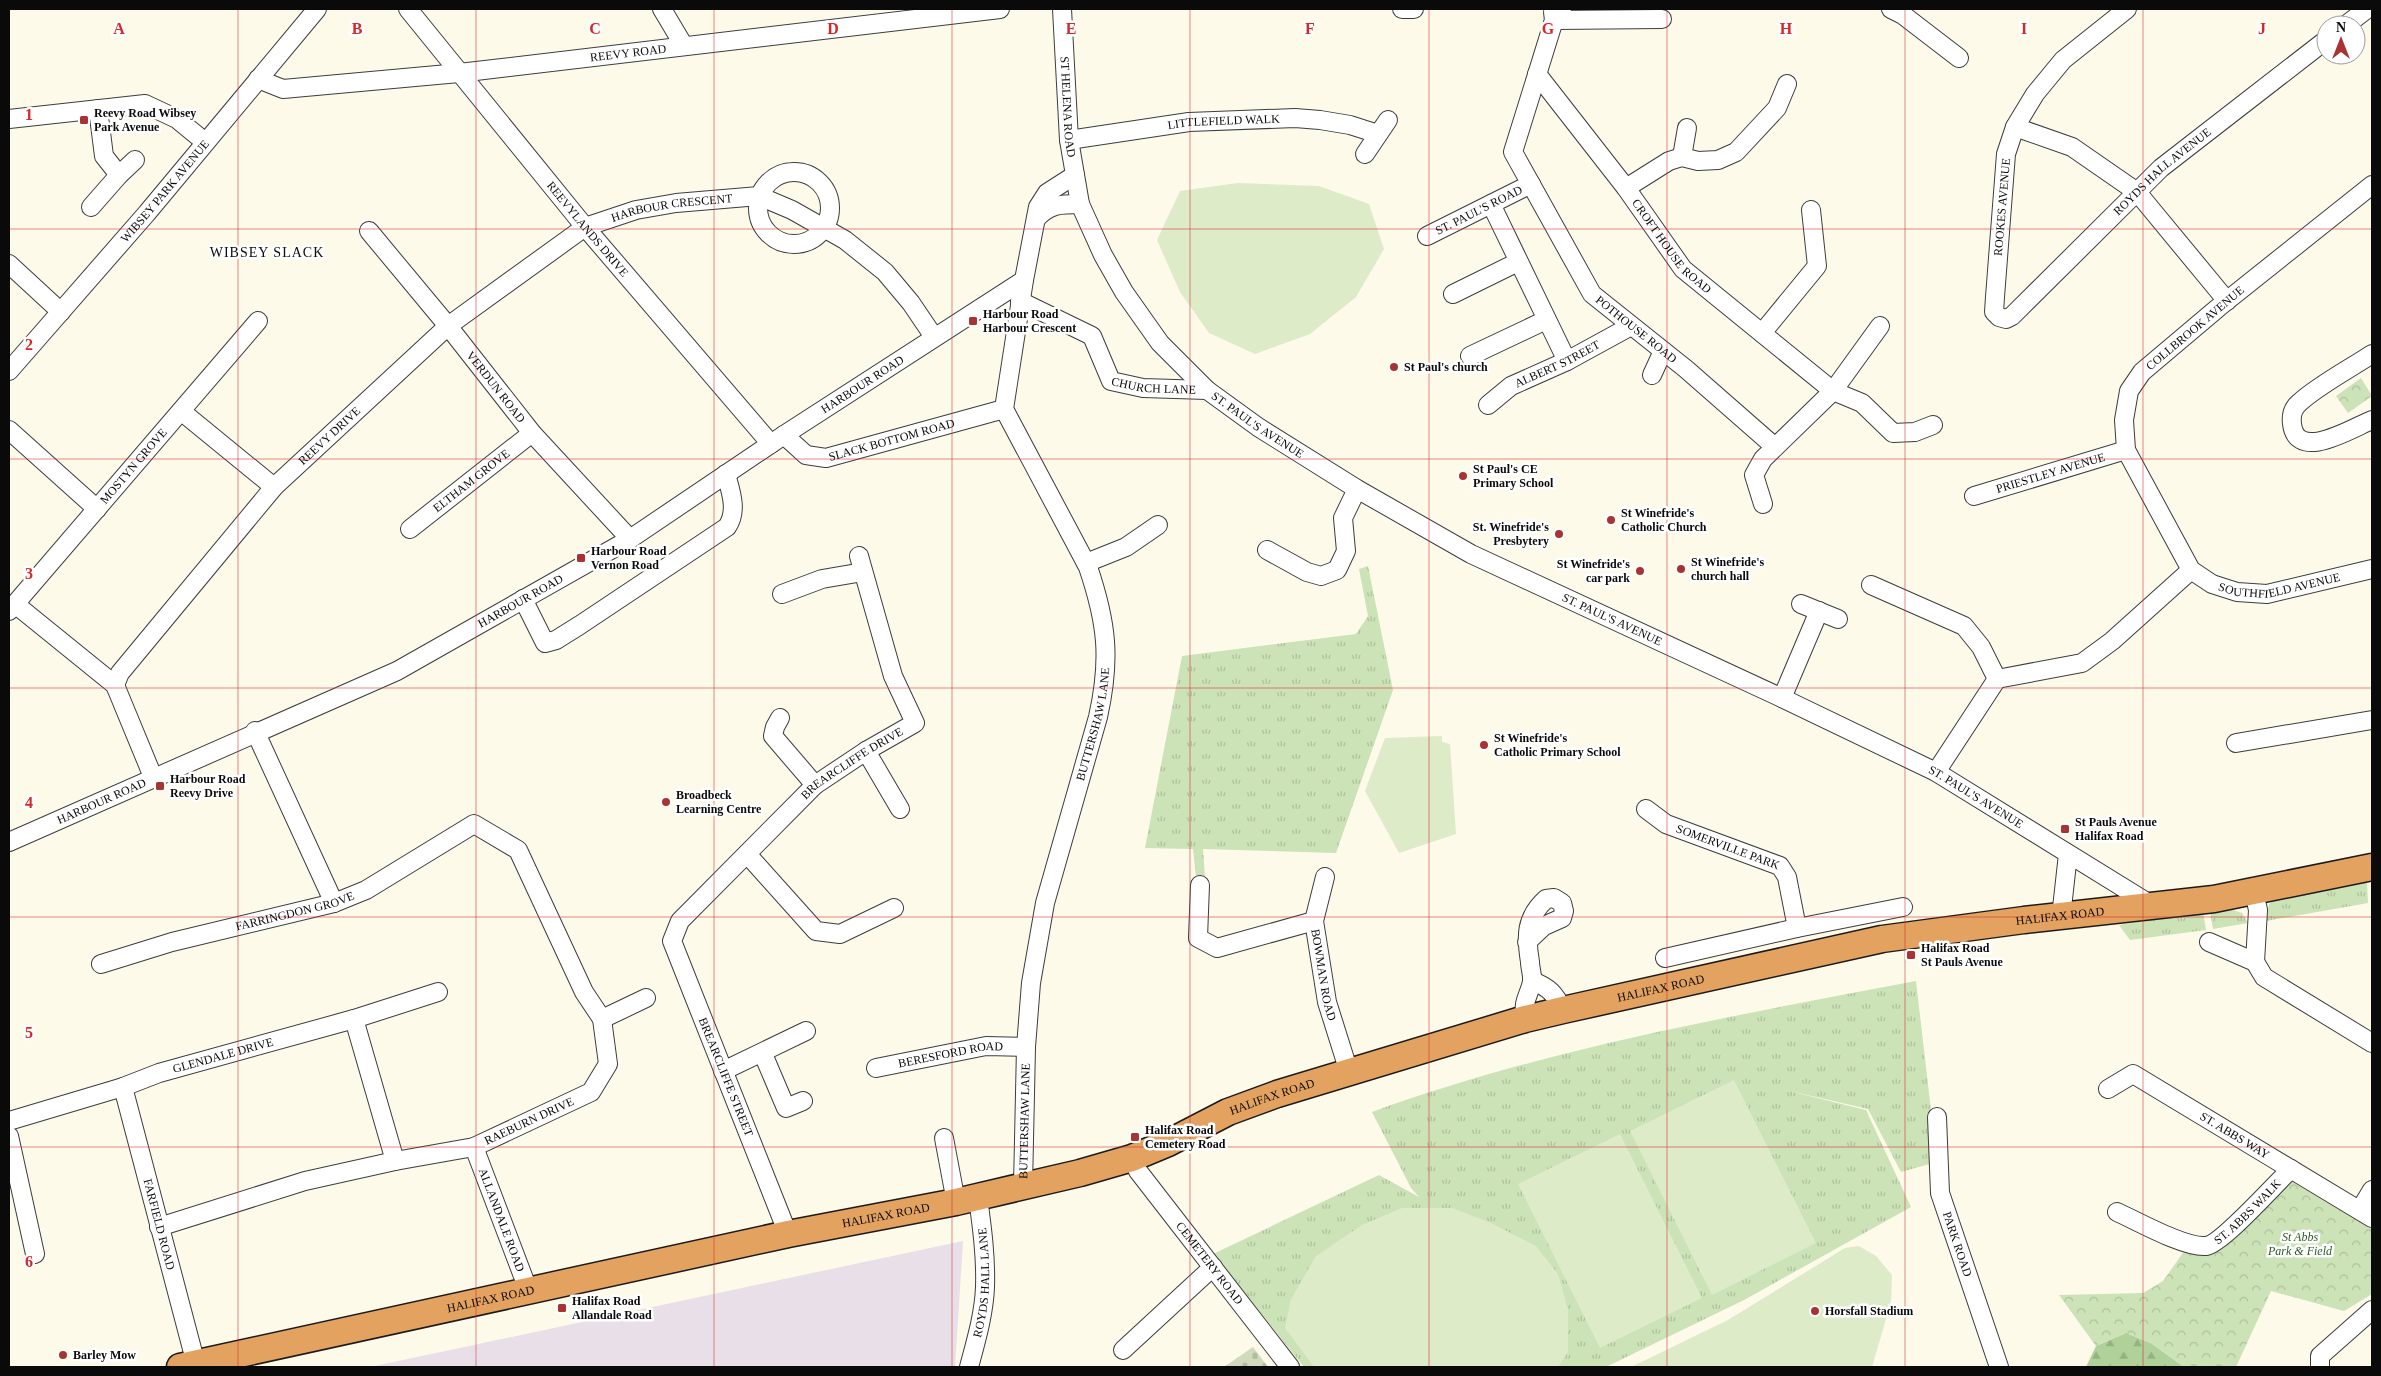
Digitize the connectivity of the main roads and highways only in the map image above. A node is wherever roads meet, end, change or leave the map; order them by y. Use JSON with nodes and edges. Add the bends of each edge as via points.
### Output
{"nodes":[{"id":1,"x":2371,"y":872,"type":"edge"},
{"id":2,"x":188,"y":1366,"type":"edge"}],
"edges":[{"from":1,"to":2,"type":"highway","name":"HALIFAX ROAD","via":[[2154,906],[1882,939],[1563,1010],[1349,1072],[1228,1112],[1132,1158],[967,1200],[788,1234]]}]}
